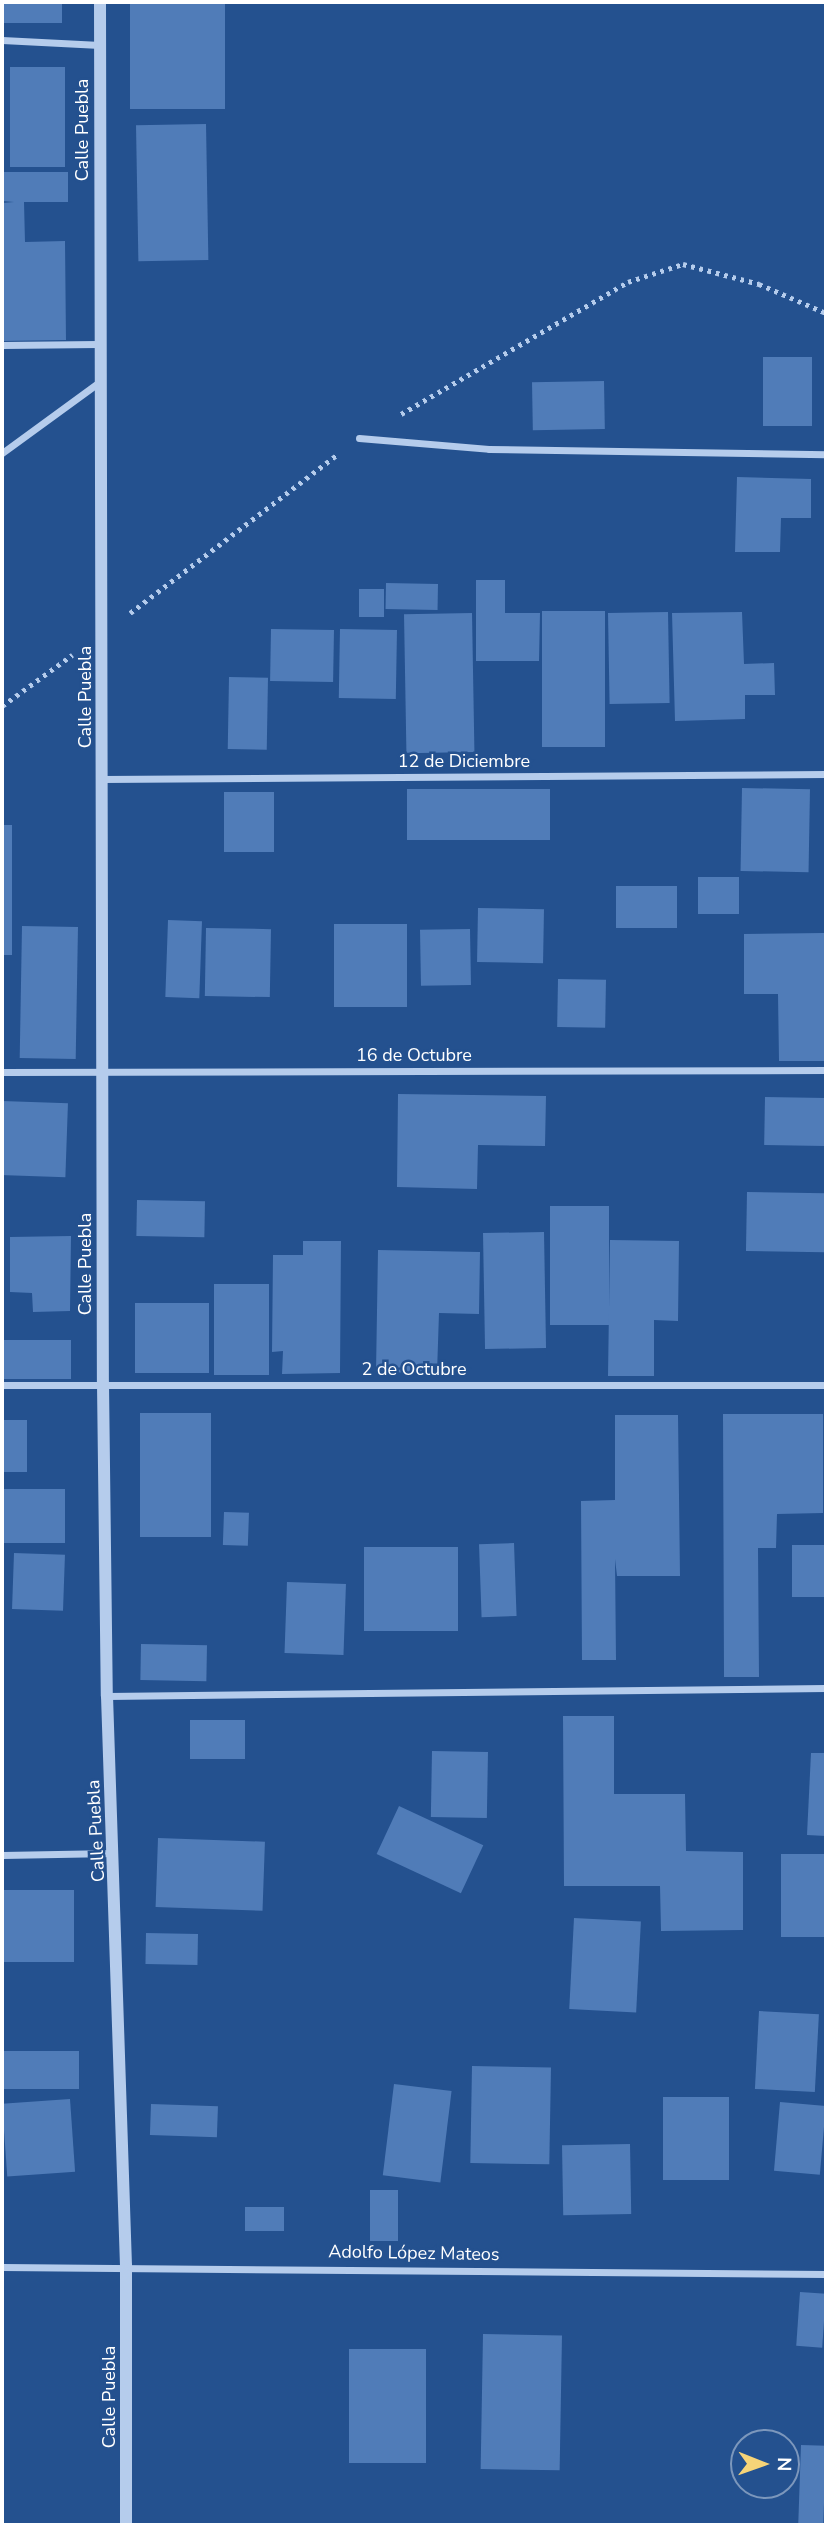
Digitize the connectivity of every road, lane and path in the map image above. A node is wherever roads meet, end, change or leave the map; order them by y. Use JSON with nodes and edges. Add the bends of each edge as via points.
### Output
{"nodes":[{"id":1,"x":100,"y":2,"type":"edge"},
{"id":2,"x":2,"y":40,"type":"edge"},
{"id":3,"x":100,"y":45,"type":"junction"},
{"id":4,"x":826,"y":313,"type":"edge"},
{"id":5,"x":98,"y":344,"type":"junction"},
{"id":6,"x":2,"y":345,"type":"edge"},
{"id":7,"x":98,"y":383,"type":"junction"},
{"id":8,"x":359,"y":438,"type":"junction"},
{"id":9,"x":2,"y":453,"type":"edge"},
{"id":10,"x":826,"y":454,"type":"edge"},
{"id":11,"x":103,"y":633,"type":"junction"},
{"id":12,"x":2,"y":706,"type":"edge"},
{"id":13,"x":826,"y":774,"type":"edge"},
{"id":14,"x":102,"y":779,"type":"junction"},
{"id":15,"x":826,"y":1070,"type":"edge"},
{"id":16,"x":101,"y":1071,"type":"junction"},
{"id":17,"x":2,"y":1072,"type":"edge"},
{"id":18,"x":103,"y":1384,"type":"junction"},
{"id":19,"x":2,"y":1385,"type":"edge"},
{"id":20,"x":826,"y":1385,"type":"edge"},
{"id":21,"x":826,"y":1688,"type":"edge"},
{"id":22,"x":107,"y":1696,"type":"junction"},
{"id":23,"x":115,"y":1853,"type":"junction"},
{"id":24,"x":2,"y":1856,"type":"edge"},
{"id":25,"x":2,"y":2266,"type":"edge"},
{"id":26,"x":126,"y":2266,"type":"junction"},
{"id":27,"x":826,"y":2274,"type":"edge"},
{"id":28,"x":126,"y":2525,"type":"edge"}],
"edges":[{"from":1,"to":3,"type":"street","name":"Calle Puebla"},
{"from":2,"to":3,"type":"street"},
{"from":3,"to":5,"type":"street","name":"Calle Puebla"},
{"from":4,"to":8,"type":"path","via":[[759,284],[683,264],[628,282]]},
{"from":5,"to":6,"type":"street"},
{"from":5,"to":7,"type":"street","name":"Calle Puebla"},
{"from":7,"to":9,"type":"street"},
{"from":7,"to":11,"type":"street","name":"Calle Puebla"},
{"from":8,"to":10,"type":"street","via":[[489,449]]},
{"from":8,"to":11,"type":"path"},
{"from":11,"to":12,"type":"path"},
{"from":11,"to":14,"type":"street","name":"Calle Puebla"},
{"from":13,"to":14,"type":"street","name":"12 de Diciembre"},
{"from":14,"to":16,"type":"street","name":"Calle Puebla"},
{"from":15,"to":16,"type":"street","name":"16 de Octubre"},
{"from":16,"to":17,"type":"street","name":"16 de Octubre"},
{"from":16,"to":18,"type":"street","name":"Calle Puebla"},
{"from":18,"to":19,"type":"street","name":"2 de Octubre"},
{"from":18,"to":20,"type":"street","name":"2 de Octubre"},
{"from":18,"to":22,"type":"street","name":"Calle Puebla"},
{"from":21,"to":22,"type":"street"},
{"from":22,"to":23,"type":"street","name":"Calle Puebla"},
{"from":23,"to":24,"type":"street"},
{"from":23,"to":26,"type":"street","name":"Calle Puebla"},
{"from":25,"to":26,"type":"street","name":"Adolfo López Mateos"},
{"from":26,"to":27,"type":"street","name":"Adolfo López Mateos"},
{"from":26,"to":28,"type":"street","name":"Calle Puebla"}]}
